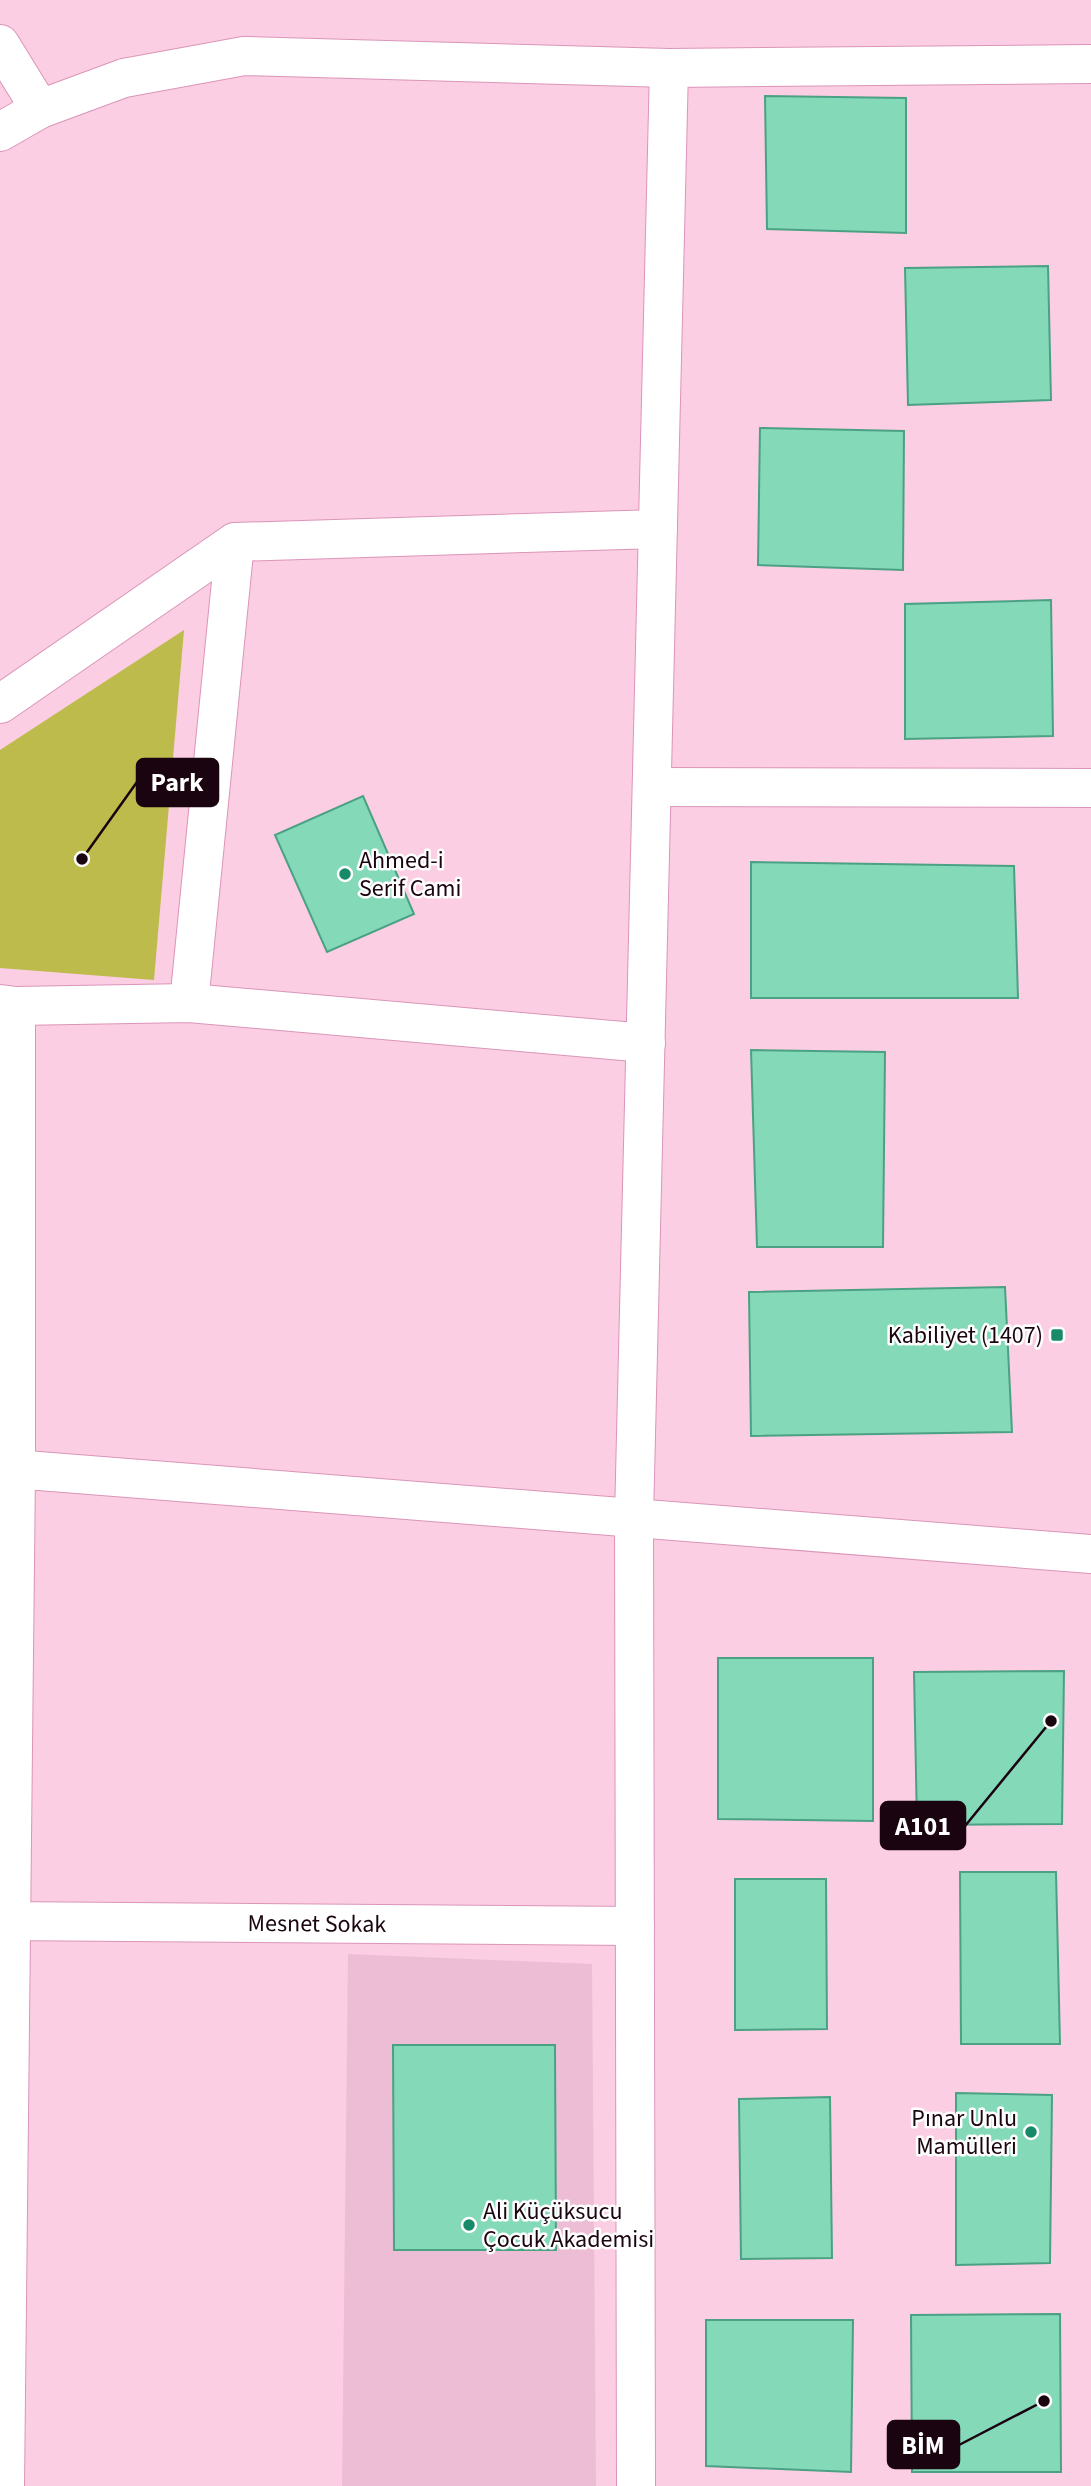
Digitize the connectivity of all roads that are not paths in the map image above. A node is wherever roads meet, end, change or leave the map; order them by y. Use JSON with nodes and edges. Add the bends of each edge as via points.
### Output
{"nodes":[{"id":1,"x":0,"y":44,"type":"edge"},
{"id":2,"x":1091,"y":64,"type":"edge"},
{"id":3,"x":669,"y":68,"type":"junction"},
{"id":4,"x":40,"y":109,"type":"junction"},
{"id":5,"x":0,"y":132,"type":"edge"},
{"id":6,"x":659,"y":529,"type":"junction"},
{"id":7,"x":235,"y":542,"type":"junction"},
{"id":8,"x":0,"y":704,"type":"edge"},
{"id":9,"x":652,"y":787,"type":"junction"},
{"id":10,"x":1091,"y":788,"type":"edge"},
{"id":11,"x":189,"y":1003,"type":"junction"},
{"id":12,"x":8,"y":1005,"type":"edge"},
{"id":13,"x":646,"y":1043,"type":"junction"},
{"id":14,"x":8,"y":1469,"type":"edge"},
{"id":15,"x":634,"y":1518,"type":"junction"},
{"id":16,"x":1091,"y":1554,"type":"edge"},
{"id":17,"x":6,"y":1921,"type":"edge"},
{"id":18,"x":635,"y":1926,"type":"junction"},
{"id":19,"x":5,"y":2486,"type":"edge"},
{"id":20,"x":636,"y":2486,"type":"edge"}],
"edges":[{"from":1,"to":4,"type":"street"},
{"from":2,"to":3,"type":"street"},
{"from":3,"to":4,"type":"street","via":[[244,55],[124,78]]},
{"from":3,"to":6,"type":"street"},
{"from":4,"to":5,"type":"street"},
{"from":6,"to":7,"type":"street"},
{"from":6,"to":9,"type":"street"},
{"from":7,"to":8,"type":"street"},
{"from":7,"to":11,"type":"street"},
{"from":9,"to":10,"type":"street"},
{"from":9,"to":13,"type":"street"},
{"from":11,"to":12,"type":"street"},
{"from":11,"to":13,"type":"street"},
{"from":12,"to":14,"type":"street"},
{"from":13,"to":15,"type":"street"},
{"from":14,"to":15,"type":"street"},
{"from":14,"to":17,"type":"street"},
{"from":15,"to":16,"type":"street"},
{"from":15,"to":18,"type":"street"},
{"from":17,"to":18,"type":"street","name":"Mesnet Sokak"},
{"from":17,"to":19,"type":"street"},
{"from":18,"to":20,"type":"street"}]}
